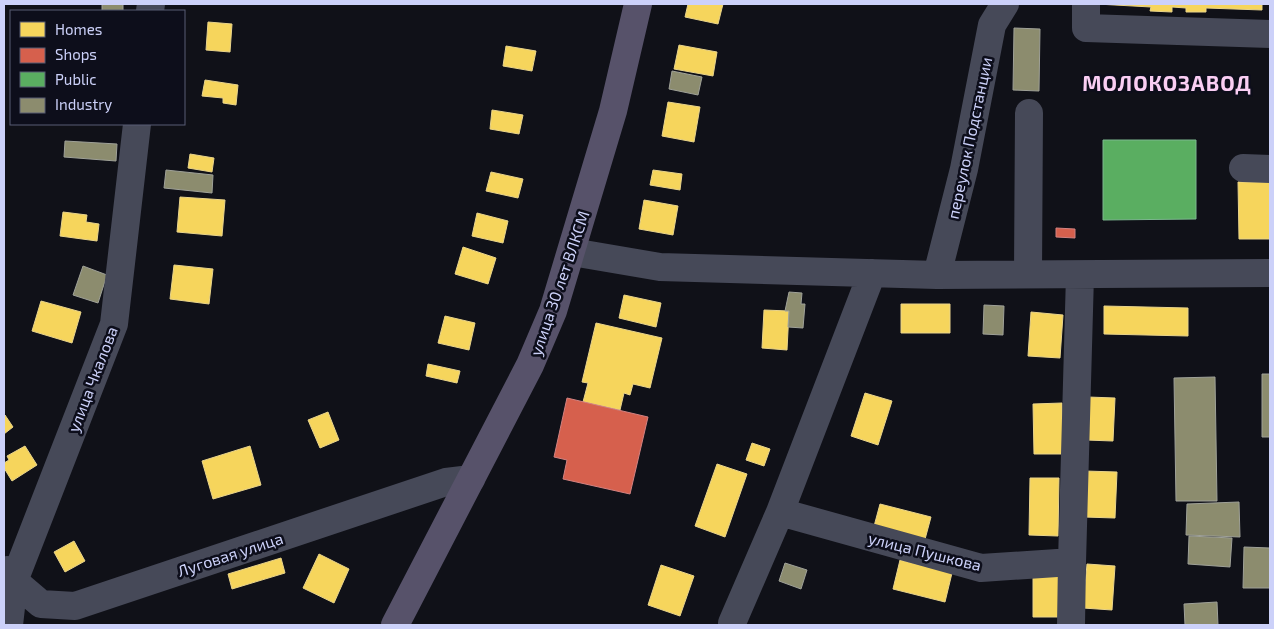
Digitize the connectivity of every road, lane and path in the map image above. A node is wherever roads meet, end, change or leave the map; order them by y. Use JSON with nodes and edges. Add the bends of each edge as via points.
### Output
{"nodes":[{"id":1,"x":638,"y":4,"type":"edge"},
{"id":2,"x":1005,"y":4,"type":"edge"},
{"id":3,"x":1086,"y":4,"type":"edge"},
{"id":4,"x":1270,"y":34,"type":"edge"},
{"id":5,"x":1029,"y":113,"type":"dead end"},
{"id":6,"x":137,"y":125,"type":"edge"},
{"id":7,"x":1243,"y":168,"type":"dead end"},
{"id":8,"x":1270,"y":169,"type":"edge"},
{"id":9,"x":572,"y":252,"type":"junction"},
{"id":10,"x":872,"y":273,"type":"junction"},
{"id":11,"x":1028,"y":273,"type":"junction"},
{"id":12,"x":1270,"y":273,"type":"edge"},
{"id":13,"x":937,"y":275,"type":"junction"},
{"id":14,"x":1080,"y":275,"type":"junction"},
{"id":15,"x":470,"y":479,"type":"junction"},
{"id":16,"x":780,"y":512,"type":"junction"},
{"id":17,"x":1072,"y":562,"type":"junction"},
{"id":18,"x":9,"y":573,"type":"edge"},
{"id":19,"x":732,"y":623,"type":"dead end"},
{"id":20,"x":9,"y":625,"type":"edge"},
{"id":21,"x":395,"y":625,"type":"edge"},
{"id":22,"x":1071,"y":625,"type":"edge"}],
"edges":[{"from":1,"to":9,"type":"main road","name":"улица 30 лет ВЛКСМ","via":[[613,111]]},
{"from":2,"to":13,"type":"street","name":"переулок Подстанции","via":[[992,25],[964,169]]},
{"from":3,"to":4,"type":"street","via":[[1086,28]]},
{"from":5,"to":11,"type":"street"},
{"from":6,"to":18,"type":"street","name":"улица Чкалова","via":[[114,324]]},
{"from":7,"to":8,"type":"street"},
{"from":9,"to":10,"type":"street","via":[[660,268]]},
{"from":9,"to":15,"type":"main road","name":"улица 30 лет ВЛКСМ","via":[[553,311],[530,365]]},
{"from":10,"to":13,"type":"street"},
{"from":10,"to":16,"type":"street"},
{"from":11,"to":13,"type":"street"},
{"from":11,"to":14,"type":"street"},
{"from":12,"to":14,"type":"street"},
{"from":14,"to":17,"type":"street"},
{"from":15,"to":18,"type":"street","name":"Луговая улица","via":[[446,482],[75,606],[41,604]]},
{"from":15,"to":21,"type":"main road","name":"улица 30 лет ВЛКСМ"},
{"from":16,"to":17,"type":"street","name":"улица Пушкова","via":[[980,568]]},
{"from":16,"to":19,"type":"street"},
{"from":17,"to":22,"type":"street"},
{"from":18,"to":20,"type":"street","name":"улица Чкалова"}]}
